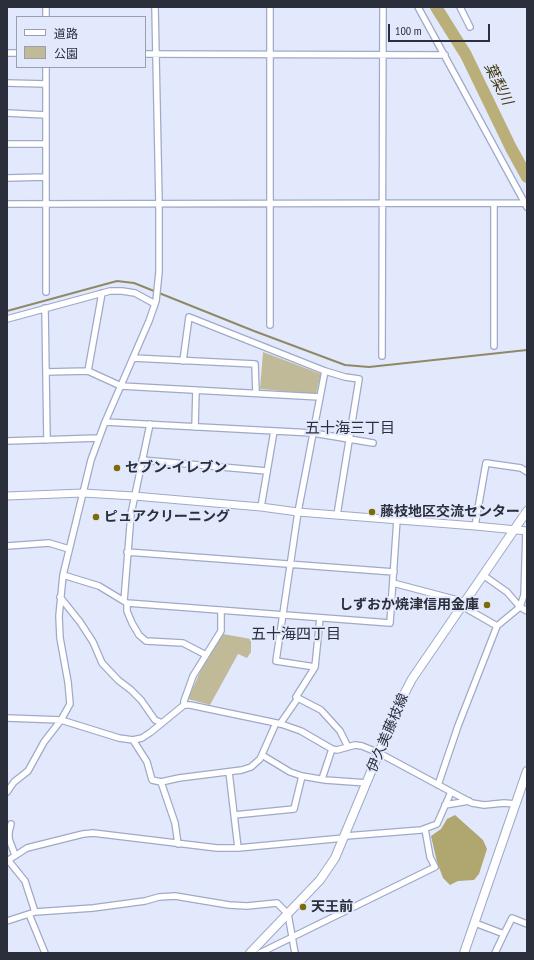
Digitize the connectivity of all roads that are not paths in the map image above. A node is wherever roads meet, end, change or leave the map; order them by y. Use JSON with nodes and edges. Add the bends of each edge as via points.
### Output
{"nodes":[{"id":1,"x":156,"y":7,"type":"edge"},
{"id":2,"x":270,"y":7,"type":"edge"},
{"id":3,"x":383,"y":7,"type":"edge"},
{"id":4,"x":418,"y":7,"type":"edge"},
{"id":5,"x":460,"y":7,"type":"edge"},
{"id":6,"x":470,"y":27,"type":"dead end"},
{"id":7,"x":146,"y":54,"type":"edge"},
{"id":8,"x":156,"y":54,"type":"junction"},
{"id":9,"x":382,"y":54,"type":"junction"},
{"id":10,"x":270,"y":55,"type":"junction"},
{"id":11,"x":445,"y":55,"type":"junction"},
{"id":12,"x":46,"y":68,"type":"edge"},
{"id":13,"x":7,"y":83,"type":"edge"},
{"id":14,"x":46,"y":84,"type":"junction"},
{"id":15,"x":7,"y":114,"type":"edge"},
{"id":16,"x":46,"y":115,"type":"junction"},
{"id":17,"x":7,"y":144,"type":"edge"},
{"id":18,"x":46,"y":144,"type":"junction"},
{"id":19,"x":46,"y":177,"type":"junction"},
{"id":20,"x":7,"y":178,"type":"edge"},
{"id":21,"x":159,"y":203,"type":"junction"},
{"id":22,"x":7,"y":204,"type":"edge"},
{"id":23,"x":46,"y":204,"type":"junction"},
{"id":24,"x":270,"y":204,"type":"junction"},
{"id":25,"x":383,"y":204,"type":"junction"},
{"id":26,"x":494,"y":204,"type":"junction"},
{"id":27,"x":526,"y":205,"type":"edge"},
{"id":28,"x":46,"y":292,"type":"dead end"},
{"id":29,"x":102,"y":293,"type":"junction"},
{"id":30,"x":155,"y":302,"type":"junction"},
{"id":31,"x":45,"y":308,"type":"junction"},
{"id":32,"x":7,"y":319,"type":"edge"},
{"id":33,"x":270,"y":325,"type":"dead end"},
{"id":34,"x":494,"y":346,"type":"dead end"},
{"id":35,"x":382,"y":356,"type":"dead end"},
{"id":36,"x":133,"y":358,"type":"junction"},
{"id":37,"x":183,"y":361,"type":"junction"},
{"id":38,"x":88,"y":371,"type":"junction"},
{"id":39,"x":325,"y":371,"type":"junction"},
{"id":40,"x":46,"y":372,"type":"junction"},
{"id":41,"x":121,"y":386,"type":"junction"},
{"id":42,"x":196,"y":390,"type":"junction"},
{"id":43,"x":256,"y":393,"type":"junction"},
{"id":44,"x":320,"y":398,"type":"junction"},
{"id":45,"x":105,"y":422,"type":"junction"},
{"id":46,"x":150,"y":424,"type":"junction"},
{"id":47,"x":195,"y":427,"type":"junction"},
{"id":48,"x":274,"y":431,"type":"junction"},
{"id":49,"x":313,"y":433,"type":"junction"},
{"id":50,"x":99,"y":438,"type":"junction"},
{"id":51,"x":350,"y":439,"type":"junction"},
{"id":52,"x":47,"y":440,"type":"junction"},
{"id":53,"x":7,"y":441,"type":"edge"},
{"id":54,"x":373,"y":443,"type":"dead end"},
{"id":55,"x":142,"y":460,"type":"junction"},
{"id":56,"x":267,"y":472,"type":"junction"},
{"id":57,"x":527,"y":472,"type":"edge"},
{"id":58,"x":83,"y":493,"type":"junction"},
{"id":59,"x":7,"y":496,"type":"edge"},
{"id":60,"x":134,"y":496,"type":"junction"},
{"id":61,"x":261,"y":507,"type":"junction"},
{"id":62,"x":527,"y":511,"type":"edge"},
{"id":63,"x":298,"y":512,"type":"junction"},
{"id":64,"x":337,"y":515,"type":"junction"},
{"id":65,"x":397,"y":519,"type":"junction"},
{"id":66,"x":475,"y":526,"type":"junction"},
{"id":67,"x":514,"y":529,"type":"junction"},
{"id":68,"x":527,"y":531,"type":"edge"},
{"id":69,"x":7,"y":546,"type":"edge"},
{"id":70,"x":69,"y":549,"type":"junction"},
{"id":71,"x":127,"y":552,"type":"junction"},
{"id":72,"x":290,"y":564,"type":"junction"},
{"id":73,"x":394,"y":572,"type":"junction"},
{"id":74,"x":63,"y":575,"type":"junction"},
{"id":75,"x":483,"y":575,"type":"junction"},
{"id":76,"x":393,"y":582,"type":"junction"},
{"id":77,"x":60,"y":597,"type":"junction"},
{"id":78,"x":126,"y":602,"type":"junction"},
{"id":79,"x":463,"y":604,"type":"junction"},
{"id":80,"x":520,"y":606,"type":"junction"},
{"id":81,"x":221,"y":610,"type":"junction"},
{"id":82,"x":527,"y":611,"type":"edge"},
{"id":83,"x":282,"y":615,"type":"junction"},
{"id":84,"x":320,"y":618,"type":"junction"},
{"id":85,"x":497,"y":626,"type":"junction"},
{"id":86,"x":206,"y":655,"type":"junction"},
{"id":87,"x":315,"y":667,"type":"junction"},
{"id":88,"x":298,"y":698,"type":"junction"},
{"id":89,"x":184,"y":706,"type":"junction"},
{"id":90,"x":7,"y":718,"type":"edge"},
{"id":91,"x":61,"y":720,"type":"junction"},
{"id":92,"x":162,"y":723,"type":"junction"},
{"id":93,"x":278,"y":723,"type":"junction"},
{"id":94,"x":133,"y":740,"type":"junction"},
{"id":95,"x":348,"y":747,"type":"junction"},
{"id":96,"x":332,"y":749,"type":"junction"},
{"id":97,"x":379,"y":753,"type":"junction"},
{"id":98,"x":262,"y":755,"type":"junction"},
{"id":99,"x":527,"y":771,"type":"edge"},
{"id":100,"x":228,"y":772,"type":"junction"},
{"id":101,"x":302,"y":776,"type":"junction"},
{"id":102,"x":322,"y":780,"type":"junction"},
{"id":103,"x":161,"y":782,"type":"junction"},
{"id":104,"x":367,"y":783,"type":"junction"},
{"id":105,"x":438,"y":785,"type":"junction"},
{"id":106,"x":7,"y":792,"type":"edge"},
{"id":107,"x":451,"y":792,"type":"junction"},
{"id":108,"x":469,"y":801,"type":"junction"},
{"id":109,"x":516,"y":804,"type":"junction"},
{"id":110,"x":445,"y":805,"type":"junction"},
{"id":111,"x":234,"y":815,"type":"junction"},
{"id":112,"x":11,"y":824,"type":"dead end"},
{"id":113,"x":425,"y":829,"type":"junction"},
{"id":114,"x":345,"y":837,"type":"junction"},
{"id":115,"x":9,"y":844,"type":"edge"},
{"id":116,"x":178,"y":844,"type":"junction"},
{"id":117,"x":238,"y":848,"type":"junction"},
{"id":118,"x":15,"y":855,"type":"junction"},
{"id":119,"x":8,"y":861,"type":"edge"},
{"id":120,"x":32,"y":913,"type":"junction"},
{"id":121,"x":288,"y":914,"type":"junction"},
{"id":122,"x":7,"y":921,"type":"edge"},
{"id":123,"x":475,"y":923,"type":"junction"},
{"id":124,"x":527,"y":924,"type":"edge"},
{"id":125,"x":504,"y":934,"type":"junction"},
{"id":126,"x":293,"y":937,"type":"junction"},
{"id":127,"x":255,"y":952,"type":"edge"},
{"id":128,"x":45,"y":953,"type":"edge"},
{"id":129,"x":295,"y":953,"type":"edge"},
{"id":130,"x":464,"y":953,"type":"edge"},
{"id":131,"x":495,"y":953,"type":"edge"}],
"edges":[{"from":1,"to":8,"type":"street"},
{"from":2,"to":10,"type":"street"},
{"from":3,"to":9,"type":"street"},
{"from":4,"to":11,"type":"street"},
{"from":5,"to":6,"type":"street"},
{"from":7,"to":8,"type":"street"},
{"from":8,"to":10,"type":"street"},
{"from":8,"to":21,"type":"street"},
{"from":9,"to":10,"type":"street"},
{"from":9,"to":11,"type":"street"},
{"from":9,"to":25,"type":"street"},
{"from":10,"to":24,"type":"street"},
{"from":11,"to":27,"type":"street"},
{"from":12,"to":14,"type":"street"},
{"from":13,"to":14,"type":"street"},
{"from":14,"to":16,"type":"street"},
{"from":15,"to":16,"type":"street"},
{"from":16,"to":18,"type":"street"},
{"from":17,"to":18,"type":"street"},
{"from":18,"to":19,"type":"street"},
{"from":19,"to":20,"type":"street"},
{"from":19,"to":23,"type":"street"},
{"from":21,"to":23,"type":"street"},
{"from":21,"to":24,"type":"street"},
{"from":21,"to":30,"type":"street","via":[[158,283]]},
{"from":22,"to":23,"type":"street"},
{"from":23,"to":28,"type":"street"},
{"from":24,"to":25,"type":"street"},
{"from":24,"to":33,"type":"street"},
{"from":25,"to":26,"type":"street"},
{"from":25,"to":35,"type":"street"},
{"from":26,"to":27,"type":"street"},
{"from":26,"to":34,"type":"street"},
{"from":29,"to":30,"type":"street","via":[[135,293]]},
{"from":29,"to":31,"type":"street"},
{"from":29,"to":38,"type":"street"},
{"from":30,"to":36,"type":"street"},
{"from":31,"to":32,"type":"street"},
{"from":31,"to":40,"type":"street"},
{"from":36,"to":37,"type":"street"},
{"from":36,"to":41,"type":"street"},
{"from":37,"to":39,"type":"street","via":[[188,318]]},
{"from":37,"to":43,"type":"street","via":[[255,364]]},
{"from":38,"to":40,"type":"street"},
{"from":38,"to":41,"type":"street"},
{"from":39,"to":44,"type":"street"},
{"from":39,"to":51,"type":"street","via":[[359,379]]},
{"from":40,"to":52,"type":"street"},
{"from":41,"to":42,"type":"street"},
{"from":41,"to":45,"type":"street"},
{"from":42,"to":43,"type":"street"},
{"from":42,"to":47,"type":"street"},
{"from":43,"to":44,"type":"street"},
{"from":44,"to":49,"type":"street"},
{"from":45,"to":46,"type":"street"},
{"from":45,"to":50,"type":"street"},
{"from":46,"to":47,"type":"street"},
{"from":46,"to":55,"type":"street"},
{"from":47,"to":48,"type":"street"},
{"from":48,"to":49,"type":"street"},
{"from":48,"to":56,"type":"street"},
{"from":49,"to":51,"type":"street"},
{"from":49,"to":63,"type":"street"},
{"from":50,"to":52,"type":"street"},
{"from":50,"to":58,"type":"street"},
{"from":51,"to":54,"type":"street"},
{"from":51,"to":64,"type":"street"},
{"from":52,"to":53,"type":"street"},
{"from":55,"to":56,"type":"street"},
{"from":55,"to":60,"type":"street"},
{"from":56,"to":61,"type":"street"},
{"from":57,"to":66,"type":"street","via":[[521,468],[486,463]]},
{"from":58,"to":59,"type":"street"},
{"from":58,"to":60,"type":"street"},
{"from":58,"to":70,"type":"street"},
{"from":60,"to":61,"type":"street"},
{"from":60,"to":71,"type":"street"},
{"from":61,"to":63,"type":"street"},
{"from":62,"to":67,"type":"main road","name":"伊久美藤枝線"},
{"from":63,"to":64,"type":"street"},
{"from":63,"to":72,"type":"street"},
{"from":64,"to":65,"type":"street"},
{"from":65,"to":66,"type":"street"},
{"from":65,"to":73,"type":"street"},
{"from":66,"to":67,"type":"street"},
{"from":67,"to":68,"type":"street"},
{"from":67,"to":75,"type":"main road","name":"伊久美藤枝線"},
{"from":68,"to":80,"type":"street","via":[[524,595]]},
{"from":69,"to":70,"type":"street","via":[[49,544]]},
{"from":70,"to":74,"type":"street"},
{"from":71,"to":72,"type":"street"},
{"from":71,"to":78,"type":"street"},
{"from":72,"to":73,"type":"street"},
{"from":72,"to":83,"type":"street"},
{"from":73,"to":76,"type":"street"},
{"from":74,"to":77,"type":"street"},
{"from":74,"to":78,"type":"street","via":[[99,586]]},
{"from":75,"to":79,"type":"main road","name":"伊久美藤枝線"},
{"from":75,"to":80,"type":"street","via":[[507,592]]},
{"from":76,"to":79,"type":"street"},
{"from":76,"to":84,"type":"street","via":[[390,623]]},
{"from":77,"to":91,"type":"street","via":[[60,638],[70,704]]},
{"from":77,"to":92,"type":"street","via":[[93,642],[102,663],[132,690],[155,720]]},
{"from":78,"to":81,"type":"street"},
{"from":78,"to":86,"type":"street","via":[[132,623],[146,641],[183,644]]},
{"from":79,"to":85,"type":"street"},
{"from":79,"to":97,"type":"main road","name":"伊久美藤枝線","via":[[412,679]]},
{"from":80,"to":82,"type":"street"},
{"from":80,"to":85,"type":"street"},
{"from":81,"to":83,"type":"street"},
{"from":81,"to":86,"type":"street","via":[[221,631]]},
{"from":83,"to":84,"type":"street"},
{"from":83,"to":87,"type":"street","via":[[276,661]]},
{"from":84,"to":87,"type":"street"},
{"from":85,"to":105,"type":"street"},
{"from":86,"to":89,"type":"street","via":[[193,676]]},
{"from":87,"to":88,"type":"street","via":[[296,697]]},
{"from":88,"to":93,"type":"street"},
{"from":88,"to":95,"type":"street","via":[[321,710],[340,731]]},
{"from":89,"to":92,"type":"street"},
{"from":89,"to":93,"type":"street","via":[[190,705]]},
{"from":90,"to":91,"type":"street"},
{"from":91,"to":94,"type":"street"},
{"from":91,"to":106,"type":"street","via":[[44,742],[28,771],[14,782]]},
{"from":92,"to":94,"type":"street","via":[[142,738]]},
{"from":93,"to":96,"type":"street","via":[[301,731]]},
{"from":93,"to":98,"type":"street"},
{"from":94,"to":103,"type":"street","via":[[147,762],[152,780]]},
{"from":95,"to":96,"type":"street"},
{"from":95,"to":97,"type":"street","via":[[362,746]]},
{"from":96,"to":102,"type":"street"},
{"from":97,"to":104,"type":"main road","name":"伊久美藤枝線"},
{"from":97,"to":105,"type":"street"},
{"from":98,"to":100,"type":"street","via":[[250,767]]},
{"from":98,"to":101,"type":"street","via":[[290,772]]},
{"from":99,"to":109,"type":"main road"},
{"from":100,"to":103,"type":"street"},
{"from":100,"to":111,"type":"street"},
{"from":101,"to":102,"type":"street"},
{"from":101,"to":111,"type":"street","via":[[294,809]]},
{"from":102,"to":104,"type":"street"},
{"from":103,"to":116,"type":"street","via":[[175,823]]},
{"from":104,"to":114,"type":"main road","name":"伊久美藤枝線"},
{"from":105,"to":107,"type":"street"},
{"from":107,"to":108,"type":"street"},
{"from":107,"to":110,"type":"street"},
{"from":108,"to":109,"type":"street","via":[[484,805]]},
{"from":108,"to":110,"type":"street"},
{"from":109,"to":123,"type":"main road"},
{"from":110,"to":113,"type":"street","via":[[437,824]]},
{"from":111,"to":117,"type":"street"},
{"from":112,"to":115,"type":"street"},
{"from":113,"to":114,"type":"street"},
{"from":113,"to":126,"type":"street","via":[[430,857],[435,867]]},
{"from":114,"to":117,"type":"street"},
{"from":114,"to":121,"type":"main road","name":"伊久美藤枝線","via":[[320,880]]},
{"from":115,"to":118,"type":"street"},
{"from":116,"to":117,"type":"street"},
{"from":116,"to":118,"type":"street","via":[[83,834],[27,848]]},
{"from":118,"to":119,"type":"street"},
{"from":119,"to":120,"type":"street","via":[[25,881]]},
{"from":120,"to":121,"type":"street","via":[[93,908],[175,896],[229,905],[277,903]]},
{"from":120,"to":122,"type":"street"},
{"from":120,"to":128,"type":"street"},
{"from":121,"to":126,"type":"street"},
{"from":121,"to":127,"type":"main road","name":"伊久美藤枝線"},
{"from":123,"to":125,"type":"street"},
{"from":123,"to":130,"type":"main road"},
{"from":124,"to":125,"type":"street","via":[[512,918]]},
{"from":125,"to":131,"type":"street"},
{"from":126,"to":127,"type":"street"},
{"from":126,"to":129,"type":"street"}]}
